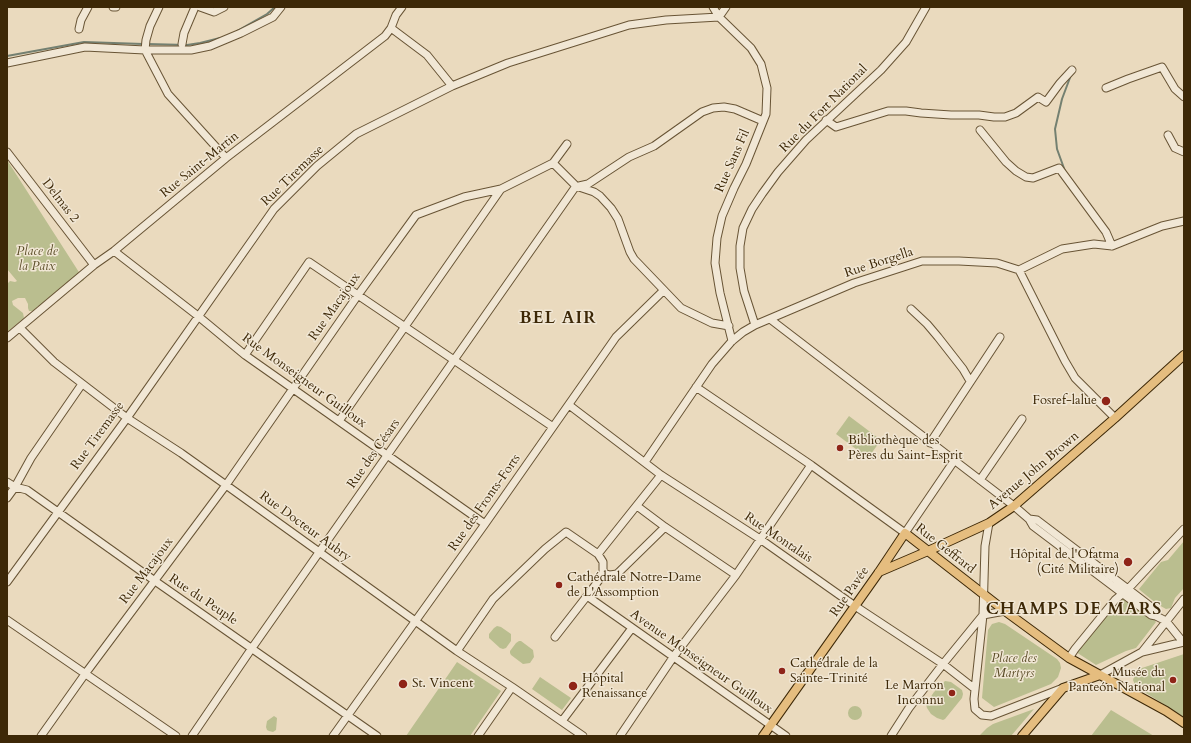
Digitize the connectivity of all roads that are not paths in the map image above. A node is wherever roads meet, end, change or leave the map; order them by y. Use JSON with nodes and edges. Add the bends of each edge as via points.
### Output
{"nodes":[{"id":1,"x":88,"y":7,"type":"edge"},
{"id":2,"x":159,"y":7,"type":"edge"},
{"id":3,"x":195,"y":7,"type":"edge"},
{"id":4,"x":200,"y":7,"type":"edge"},
{"id":5,"x":224,"y":7,"type":"edge"},
{"id":6,"x":281,"y":7,"type":"edge"},
{"id":7,"x":402,"y":7,"type":"edge"},
{"id":8,"x":713,"y":7,"type":"edge"},
{"id":9,"x":726,"y":7,"type":"edge"},
{"id":10,"x":926,"y":7,"type":"edge"},
{"id":11,"x":719,"y":17,"type":"junction"},
{"id":12,"x":391,"y":28,"type":"junction"},
{"id":13,"x":79,"y":29,"type":"dead end"},
{"id":14,"x":182,"y":44,"type":"dead end"},
{"id":15,"x":145,"y":46,"type":"junction"},
{"id":16,"x":7,"y":63,"type":"edge"},
{"id":17,"x":1072,"y":70,"type":"dead end"},
{"id":18,"x":452,"y":86,"type":"junction"},
{"id":19,"x":1106,"y":88,"type":"dead end"},
{"id":20,"x":1184,"y":97,"type":"edge"},
{"id":21,"x":826,"y":120,"type":"junction"},
{"id":22,"x":763,"y":121,"type":"junction"},
{"id":23,"x":980,"y":130,"type":"dead end"},
{"id":24,"x":1168,"y":135,"type":"dead end"},
{"id":25,"x":567,"y":144,"type":"dead end"},
{"id":26,"x":7,"y":152,"type":"edge"},
{"id":27,"x":1184,"y":152,"type":"edge"},
{"id":28,"x":226,"y":158,"type":"junction"},
{"id":29,"x":553,"y":163,"type":"junction"},
{"id":30,"x":576,"y":186,"type":"junction"},
{"id":31,"x":501,"y":190,"type":"junction"},
{"id":32,"x":1184,"y":221,"type":"edge"},
{"id":33,"x":1112,"y":246,"type":"junction"},
{"id":34,"x":114,"y":251,"type":"junction"},
{"id":35,"x":94,"y":265,"type":"junction"},
{"id":36,"x":1019,"y":270,"type":"junction"},
{"id":37,"x":663,"y":291,"type":"junction"},
{"id":38,"x":358,"y":295,"type":"junction"},
{"id":39,"x":911,"y":309,"type":"dead end"},
{"id":40,"x":198,"y":316,"type":"junction"},
{"id":41,"x":770,"y":318,"type":"junction"},
{"id":42,"x":755,"y":325,"type":"junction"},
{"id":43,"x":728,"y":326,"type":"junction"},
{"id":44,"x":405,"y":327,"type":"junction"},
{"id":45,"x":20,"y":328,"type":"junction"},
{"id":46,"x":1000,"y":337,"type":"dead end"},
{"id":47,"x":7,"y":338,"type":"edge"},
{"id":48,"x":732,"y":341,"type":"junction"},
{"id":49,"x":245,"y":355,"type":"junction"},
{"id":50,"x":1184,"y":356,"type":"edge"},
{"id":51,"x":454,"y":360,"type":"junction"},
{"id":52,"x":970,"y":381,"type":"junction"},
{"id":53,"x":82,"y":384,"type":"junction"},
{"id":54,"x":696,"y":387,"type":"junction"},
{"id":55,"x":292,"y":389,"type":"junction"},
{"id":56,"x":569,"y":405,"type":"junction"},
{"id":57,"x":127,"y":418,"type":"junction"},
{"id":58,"x":1115,"y":418,"type":"junction"},
{"id":59,"x":1022,"y":419,"type":"dead end"},
{"id":60,"x":339,"y":421,"type":"junction"},
{"id":61,"x":553,"y":427,"type":"junction"},
{"id":62,"x":930,"y":443,"type":"junction"},
{"id":63,"x":387,"y":456,"type":"junction"},
{"id":64,"x":954,"y":461,"type":"junction"},
{"id":65,"x":645,"y":462,"type":"junction"},
{"id":66,"x":812,"y":465,"type":"junction"},
{"id":67,"x":661,"y":475,"type":"junction"},
{"id":68,"x":980,"y":480,"type":"junction"},
{"id":69,"x":7,"y":482,"type":"edge"},
{"id":70,"x":226,"y":485,"type":"junction"},
{"id":71,"x":15,"y":487,"type":"junction"},
{"id":72,"x":7,"y":498,"type":"edge"},
{"id":73,"x":637,"y":506,"type":"junction"},
{"id":74,"x":1014,"y":506,"type":"junction"},
{"id":75,"x":58,"y":512,"type":"junction"},
{"id":76,"x":989,"y":523,"type":"junction"},
{"id":77,"x":485,"y":524,"type":"junction"},
{"id":78,"x":665,"y":527,"type":"junction"},
{"id":79,"x":1184,"y":529,"type":"edge"},
{"id":80,"x":905,"y":533,"type":"junction"},
{"id":81,"x":760,"y":539,"type":"junction"},
{"id":82,"x":319,"y":552,"type":"junction"},
{"id":83,"x":928,"y":552,"type":"junction"},
{"id":84,"x":598,"y":554,"type":"junction"},
{"id":85,"x":879,"y":572,"type":"junction"},
{"id":86,"x":603,"y":573,"type":"junction"},
{"id":87,"x":736,"y":575,"type":"junction"},
{"id":88,"x":155,"y":581,"type":"junction"},
{"id":89,"x":7,"y":582,"type":"edge"},
{"id":90,"x":1126,"y":591,"type":"junction"},
{"id":91,"x":984,"y":595,"type":"junction"},
{"id":92,"x":587,"y":596,"type":"junction"},
{"id":93,"x":1184,"y":599,"type":"edge"},
{"id":94,"x":855,"y":606,"type":"junction"},
{"id":95,"x":1005,"y":611,"type":"junction"},
{"id":96,"x":983,"y":615,"type":"junction"},
{"id":97,"x":7,"y":620,"type":"edge"},
{"id":98,"x":415,"y":621,"type":"junction"},
{"id":99,"x":1166,"y":621,"type":"junction"},
{"id":100,"x":632,"y":628,"type":"junction"},
{"id":101,"x":555,"y":636,"type":"dead end"},
{"id":102,"x":1184,"y":642,"type":"edge"},
{"id":103,"x":252,"y":648,"type":"junction"},
{"id":104,"x":457,"y":651,"type":"junction"},
{"id":105,"x":1142,"y":652,"type":"junction"},
{"id":106,"x":674,"y":656,"type":"junction"},
{"id":107,"x":1069,"y":658,"type":"junction"},
{"id":108,"x":943,"y":664,"type":"junction"},
{"id":109,"x":85,"y":674,"type":"junction"},
{"id":110,"x":1100,"y":675,"type":"junction"},
{"id":111,"x":512,"y":688,"type":"junction"},
{"id":112,"x":1063,"y":688,"type":"junction"},
{"id":113,"x":975,"y":689,"type":"junction"},
{"id":114,"x":347,"y":716,"type":"junction"},
{"id":115,"x":562,"y":721,"type":"junction"},
{"id":116,"x":1184,"y":723,"type":"edge"},
{"id":117,"x":771,"y":725,"type":"junction"},
{"id":118,"x":41,"y":736,"type":"edge"},
{"id":119,"x":176,"y":736,"type":"edge"},
{"id":120,"x":192,"y":736,"type":"edge"},
{"id":121,"x":333,"y":736,"type":"edge"},
{"id":122,"x":377,"y":736,"type":"edge"},
{"id":123,"x":478,"y":736,"type":"edge"},
{"id":124,"x":583,"y":736,"type":"edge"},
{"id":125,"x":620,"y":736,"type":"edge"},
{"id":126,"x":763,"y":736,"type":"edge"},
{"id":127,"x":786,"y":736,"type":"edge"},
{"id":128,"x":891,"y":736,"type":"edge"},
{"id":129,"x":1022,"y":736,"type":"edge"}],
"edges":[{"from":1,"to":13,"type":"street"},
{"from":2,"to":15,"type":"street","via":[[150,26]]},
{"from":3,"to":14,"type":"street"},
{"from":4,"to":5,"type":"street","via":[[214,12]]},
{"from":6,"to":15,"type":"street","via":[[273,17],[210,46],[192,50]]},
{"from":7,"to":12,"type":"street","name":"Rue Saint-Martin"},
{"from":8,"to":11,"type":"street","name":"Rue Sans Fil"},
{"from":9,"to":11,"type":"street"},
{"from":10,"to":21,"type":"street","name":"Rue du Fort National","via":[[906,42],[881,70]]},
{"from":11,"to":18,"type":"street","name":"Rue Tiremasse","via":[[629,25],[508,63]]},
{"from":11,"to":22,"type":"street","name":"Rue Sans Fil","via":[[751,48],[760,64],[767,88],[766,114]]},
{"from":12,"to":18,"type":"street","via":[[427,55]]},
{"from":12,"to":28,"type":"street","name":"Rue Saint-Martin","via":[[370,49]]},
{"from":15,"to":16,"type":"street","via":[[85,47]]},
{"from":15,"to":28,"type":"street","via":[[168,94]]},
{"from":17,"to":21,"type":"street","via":[[1046,102],[1038,97],[1016,113],[1005,117],[888,111],[836,127]]},
{"from":18,"to":40,"type":"street","name":"Rue Tiremasse","via":[[356,134],[317,166],[274,209]]},
{"from":19,"to":20,"type":"street","via":[[1162,67],[1175,89]]},
{"from":21,"to":42,"type":"street","name":"Rue du Fort National","via":[[774,178],[752,209],[743,228],[740,268],[744,292]]},
{"from":22,"to":30,"type":"street","via":[[735,109],[713,108],[702,112],[654,146],[629,157],[588,184]]},
{"from":22,"to":43,"type":"street","name":"Rue Sans Fil","via":[[722,216],[717,238],[715,263]]},
{"from":23,"to":33,"type":"street","via":[[1006,162],[1026,177],[1033,178],[1060,168],[1101,225]]},
{"from":24,"to":27,"type":"street","via":[[1175,148]]},
{"from":25,"to":29,"type":"street"},
{"from":26,"to":35,"type":"street","name":"Delmas 2"},
{"from":28,"to":34,"type":"street","name":"Rue Saint-Martin"},
{"from":29,"to":30,"type":"street"},
{"from":29,"to":31,"type":"street","name":"Rue Macajoux"},
{"from":30,"to":37,"type":"street","via":[[594,192],[611,208],[621,225],[634,259]]},
{"from":30,"to":51,"type":"street","name":"Rue des Césars"},
{"from":31,"to":38,"type":"street","name":"Rue Macajoux","via":[[464,197],[416,215]]},
{"from":31,"to":44,"type":"street"},
{"from":32,"to":33,"type":"street","via":[[1162,226]]},
{"from":33,"to":36,"type":"street","via":[[1094,244],[1062,249]]},
{"from":34,"to":35,"type":"street","name":"Rue Saint-Martin"},
{"from":34,"to":40,"type":"street","name":"Rue Monseigneur Guilloux"},
{"from":35,"to":45,"type":"street","name":"Rue Saint-Martin"},
{"from":36,"to":41,"type":"street","name":"Rue Borgella","via":[[997,262],[922,261],[854,283]]},
{"from":36,"to":58,"type":"street","via":[[1075,378]]},
{"from":37,"to":43,"type":"street","via":[[681,308],[712,323]]},
{"from":37,"to":56,"type":"street","name":"Rue des Fronts-Forts","via":[[616,337]]},
{"from":38,"to":44,"type":"street"},
{"from":38,"to":49,"type":"street","via":[[309,262]]},
{"from":38,"to":55,"type":"street","name":"Rue Macajoux"},
{"from":39,"to":52,"type":"street","via":[[938,337]]},
{"from":40,"to":49,"type":"street","name":"Rue Monseigneur Guilloux"},
{"from":40,"to":57,"type":"street","name":"Rue Tiremasse"},
{"from":41,"to":42,"type":"street","name":"Rue Borgella"},
{"from":41,"to":62,"type":"street"},
{"from":42,"to":48,"type":"street","name":"Rue Borgella"},
{"from":43,"to":48,"type":"street","name":"Rue Sans Fil"},
{"from":44,"to":51,"type":"street"},
{"from":44,"to":60,"type":"street"},
{"from":45,"to":47,"type":"street","name":"Rue Saint-Martin"},
{"from":45,"to":53,"type":"street","name":"Rue Docteur Aubry","via":[[54,362]]},
{"from":46,"to":52,"type":"street"},
{"from":48,"to":54,"type":"street","name":"Rue Borgella"},
{"from":49,"to":55,"type":"street","name":"Rue Monseigneur Guilloux"},
{"from":50,"to":58,"type":"main road","name":"Avenue John Brown"},
{"from":51,"to":61,"type":"street"},
{"from":51,"to":63,"type":"street","name":"Rue des Césars"},
{"from":52,"to":62,"type":"street"},
{"from":53,"to":57,"type":"street","name":"Rue Docteur Aubry"},
{"from":53,"to":71,"type":"street","via":[[31,458]]},
{"from":54,"to":65,"type":"street","name":"Rue Borgella"},
{"from":54,"to":66,"type":"street","name":"Rue Geffrard"},
{"from":55,"to":60,"type":"street","name":"Rue Monseigneur Guilloux"},
{"from":55,"to":70,"type":"street","name":"Rue Macajoux"},
{"from":56,"to":61,"type":"street","name":"Rue des Fronts-Forts"},
{"from":56,"to":65,"type":"street","name":"Rue Montalais"},
{"from":57,"to":70,"type":"street","name":"Rue Docteur Aubry"},
{"from":57,"to":75,"type":"street","name":"Rue Tiremasse"},
{"from":58,"to":74,"type":"main road","name":"Avenue John Brown"},
{"from":59,"to":68,"type":"street"},
{"from":60,"to":63,"type":"street","name":"Rue Monseigneur Guilloux"},
{"from":61,"to":77,"type":"street","name":"Rue des Fronts-Forts"},
{"from":62,"to":64,"type":"street"},
{"from":63,"to":77,"type":"street","name":"Rue Monseigneur Guilloux"},
{"from":63,"to":82,"type":"street","name":"Rue des Césars"},
{"from":64,"to":68,"type":"street"},
{"from":64,"to":80,"type":"street","name":"Rue Pavée"},
{"from":65,"to":67,"type":"street","name":"Rue Montalais"},
{"from":66,"to":80,"type":"street","name":"Rue Geffrard"},
{"from":66,"to":81,"type":"street"},
{"from":67,"to":73,"type":"street"},
{"from":67,"to":81,"type":"street","name":"Rue Montalais"},
{"from":68,"to":74,"type":"street"},
{"from":69,"to":71,"type":"street","name":"Rue du Peuple"},
{"from":70,"to":82,"type":"street","name":"Rue Docteur Aubry"},
{"from":70,"to":88,"type":"street","name":"Rue Macajoux"},
{"from":71,"to":72,"type":"street"},
{"from":71,"to":75,"type":"street","name":"Rue du Peuple","via":[[27,490]]},
{"from":73,"to":78,"type":"street"},
{"from":73,"to":84,"type":"street"},
{"from":74,"to":76,"type":"main road","name":"Avenue John Brown"},
{"from":74,"to":90,"type":"street","via":[[1033,526]]},
{"from":75,"to":88,"type":"street","name":"Rue du Peuple"},
{"from":75,"to":89,"type":"street","name":"Rue Tiremasse"},
{"from":76,"to":83,"type":"main road","name":"Avenue John Brown"},
{"from":76,"to":91,"type":"street","via":[[985,546]]},
{"from":77,"to":98,"type":"street","name":"Rue des Fronts-Forts"},
{"from":78,"to":86,"type":"street","via":[[622,570],[614,575]]},
{"from":78,"to":87,"type":"street"},
{"from":79,"to":90,"type":"street"},
{"from":80,"to":83,"type":"main road","name":"Rue Geffrard"},
{"from":80,"to":85,"type":"main road","name":"Rue Pavée"},
{"from":81,"to":87,"type":"street"},
{"from":81,"to":94,"type":"street","name":"Rue Montalais"},
{"from":82,"to":98,"type":"street","name":"Rue Docteur Aubry"},
{"from":82,"to":103,"type":"street","name":"Rue des Césars"},
{"from":83,"to":85,"type":"main road","name":"Avenue John Brown"},
{"from":83,"to":91,"type":"main road","name":"Rue Geffrard"},
{"from":84,"to":86,"type":"street","via":[[602,558]]},
{"from":84,"to":104,"type":"street","via":[[566,532],[493,599]]},
{"from":85,"to":94,"type":"main road","name":"Rue Pavée"},
{"from":86,"to":92,"type":"street"},
{"from":87,"to":106,"type":"street"},
{"from":88,"to":103,"type":"street","name":"Rue du Peuple"},
{"from":88,"to":109,"type":"street","name":"Rue Macajoux"},
{"from":90,"to":99,"type":"street","via":[[1151,615]]},
{"from":90,"to":107,"type":"street","via":[[1115,600]]},
{"from":91,"to":95,"type":"main road","name":"Rue Geffrard"},
{"from":91,"to":96,"type":"street"},
{"from":92,"to":100,"type":"street","name":"Avenue Monseigneur Guilloux"},
{"from":92,"to":101,"type":"street"},
{"from":93,"to":99,"type":"street"},
{"from":94,"to":108,"type":"street","name":"Rue Montalais"},
{"from":94,"to":117,"type":"main road","name":"Rue Pavée"},
{"from":95,"to":96,"type":"street"},
{"from":95,"to":107,"type":"main road","name":"Rue Geffrard"},
{"from":96,"to":108,"type":"street"},
{"from":96,"to":113,"type":"street"},
{"from":97,"to":109,"type":"street"},
{"from":98,"to":104,"type":"street","name":"Rue Docteur Aubry"},
{"from":98,"to":114,"type":"street","name":"Rue des Fronts-Forts"},
{"from":99,"to":102,"type":"street"},
{"from":99,"to":105,"type":"street"},
{"from":100,"to":106,"type":"street","name":"Avenue Monseigneur Guilloux"},
{"from":100,"to":115,"type":"street"},
{"from":102,"to":105,"type":"street"},
{"from":103,"to":114,"type":"street","name":"Rue du Peuple"},
{"from":103,"to":120,"type":"street","name":"Rue des Césars"},
{"from":104,"to":111,"type":"street","name":"Rue Docteur Aubry"},
{"from":105,"to":110,"type":"street"},
{"from":106,"to":117,"type":"street","name":"Avenue Monseigneur Guilloux"},
{"from":106,"to":125,"type":"street"},
{"from":107,"to":110,"type":"main road","name":"Rue Geffrard"},
{"from":108,"to":113,"type":"street","name":"Rue Montalais"},
{"from":108,"to":128,"type":"street"},
{"from":109,"to":118,"type":"street","name":"Rue Macajoux"},
{"from":109,"to":119,"type":"street"},
{"from":110,"to":112,"type":"main road"},
{"from":110,"to":116,"type":"main road","name":"Rue Geffrard"},
{"from":111,"to":115,"type":"street","name":"Rue Docteur Aubry"},
{"from":111,"to":123,"type":"street"},
{"from":112,"to":113,"type":"street","via":[[994,715],[984,716],[974,706]]},
{"from":112,"to":129,"type":"main road"},
{"from":114,"to":121,"type":"street","name":"Rue des Fronts-Forts"},
{"from":114,"to":122,"type":"street","name":"Rue du Peuple"},
{"from":115,"to":124,"type":"street","name":"Rue Docteur Aubry"},
{"from":117,"to":126,"type":"main road","name":"Rue Pavée"},
{"from":117,"to":127,"type":"street","name":"Avenue Monseigneur Guilloux"}]}
